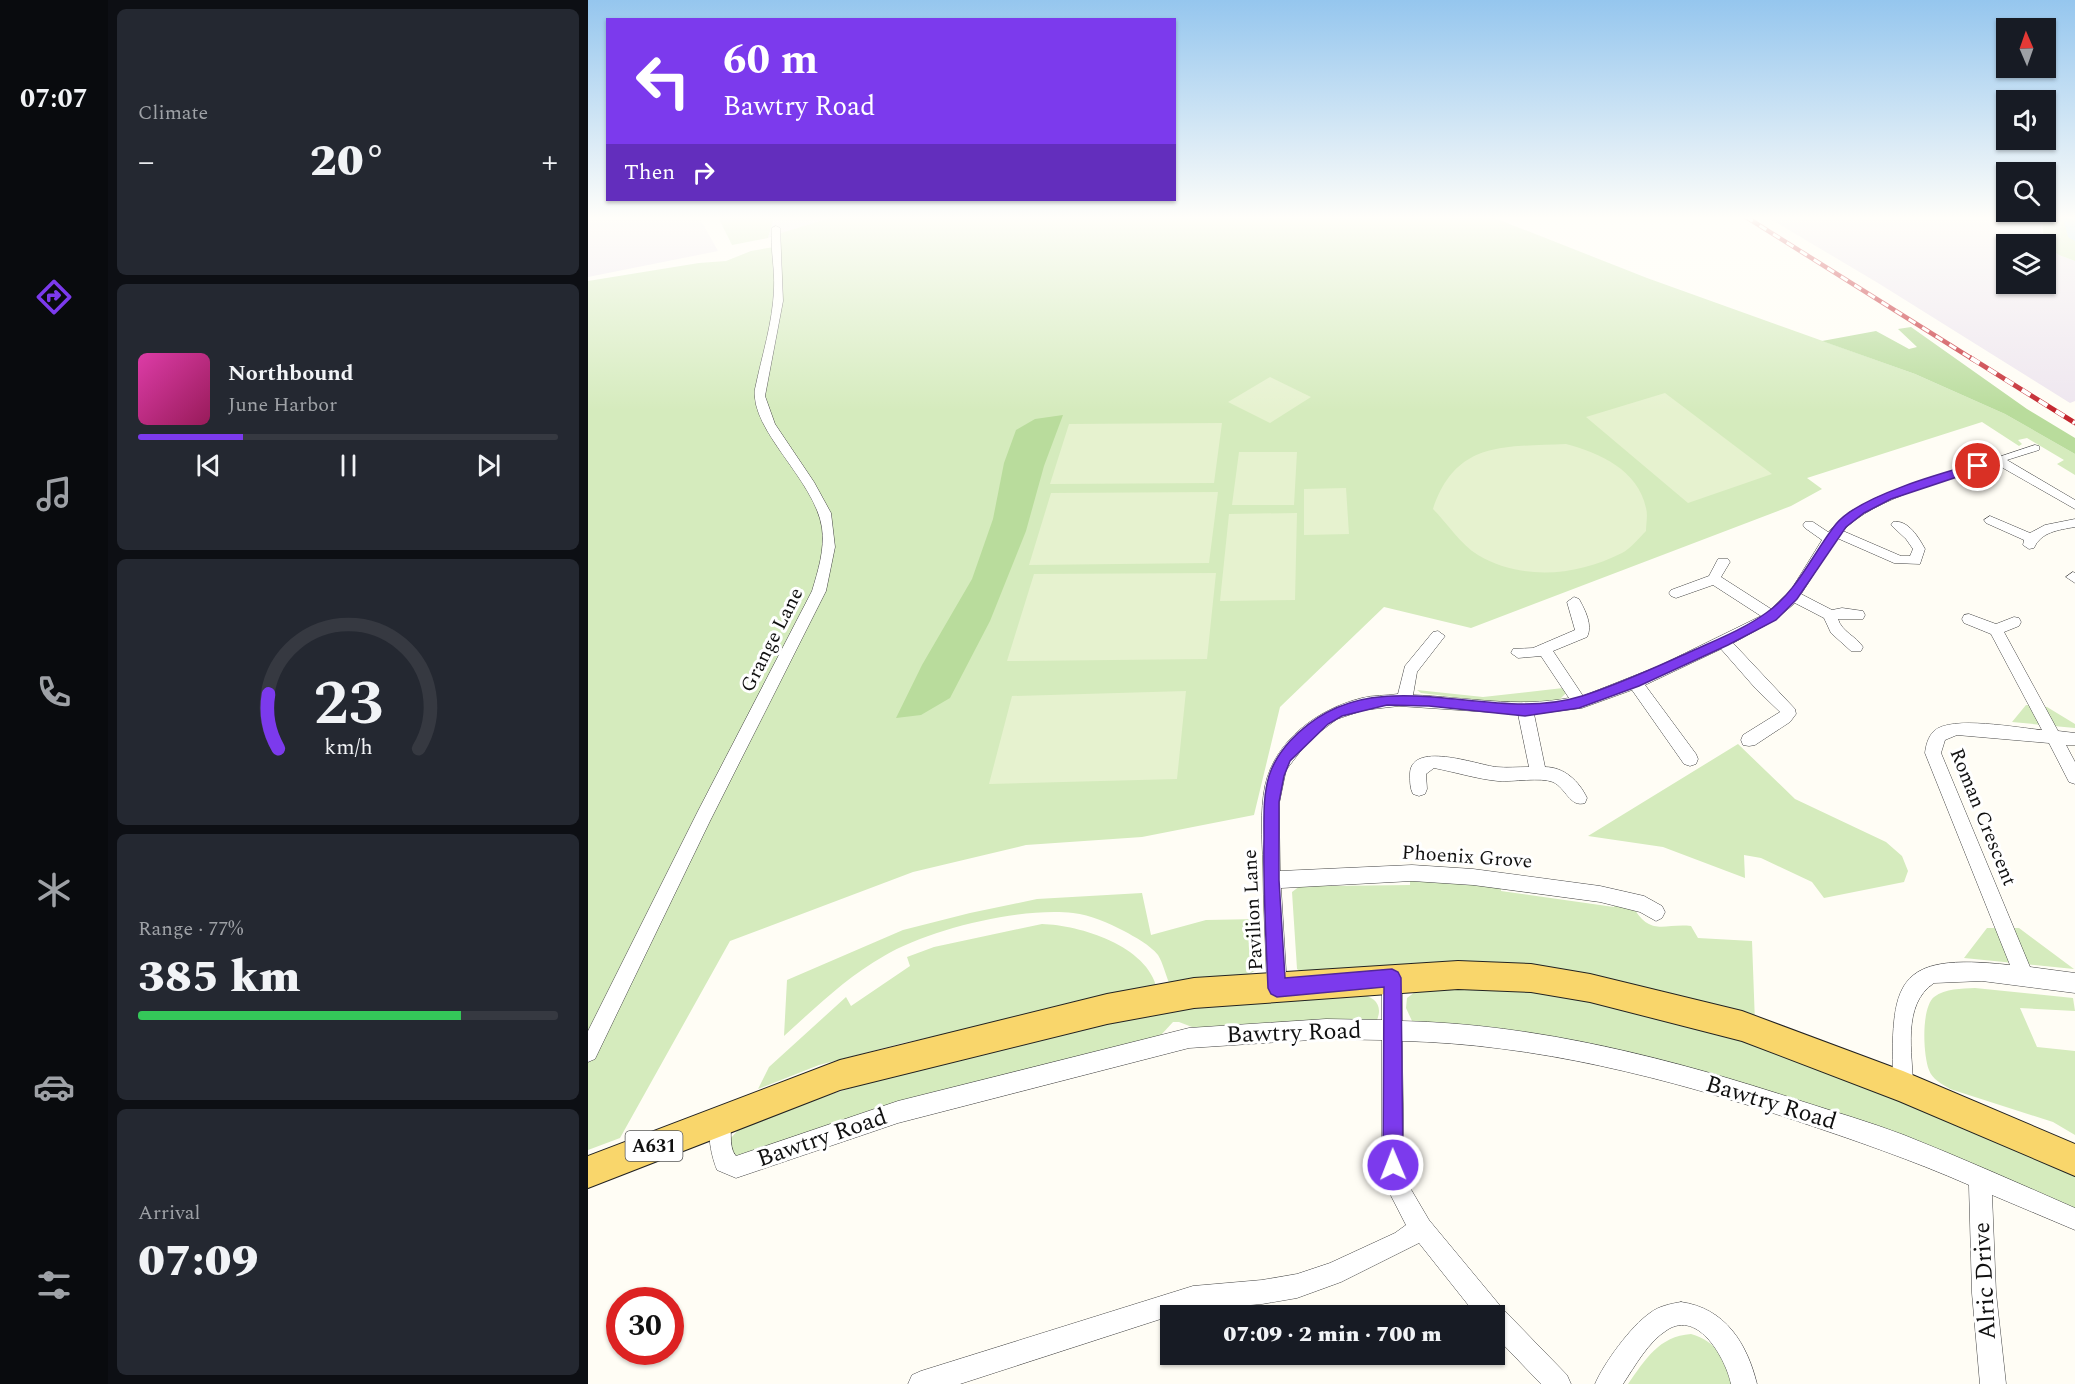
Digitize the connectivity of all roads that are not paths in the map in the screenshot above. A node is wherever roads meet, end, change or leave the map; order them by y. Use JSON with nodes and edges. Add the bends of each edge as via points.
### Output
{"nodes":[{"id":1,"x":779,"y":282,"type":"edge"},
{"id":2,"x":2035,"y":448,"type":"dead end"},
{"id":3,"x":1998,"y":460,"type":"junction"},
{"id":4,"x":2075,"y":505,"type":"edge"},
{"id":5,"x":1990,"y":520,"type":"dead end"},
{"id":6,"x":2075,"y":523,"type":"edge"},
{"id":7,"x":1809,"y":525,"type":"dead end"},
{"id":8,"x":1897,"y":525,"type":"dead end"},
{"id":9,"x":1833,"y":536,"type":"junction"},
{"id":10,"x":1723,"y":562,"type":"dead end"},
{"id":11,"x":1714,"y":579,"type":"junction"},
{"id":12,"x":1676,"y":593,"type":"dead end"},
{"id":13,"x":1793,"y":596,"type":"junction"},
{"id":14,"x":1574,"y":602,"type":"dead end"},
{"id":15,"x":1831,"y":615,"type":"junction"},
{"id":16,"x":1858,"y":615,"type":"dead end"},
{"id":17,"x":1771,"y":616,"type":"junction"},
{"id":18,"x":1968,"y":619,"type":"dead end"},
{"id":19,"x":2014,"y":622,"type":"dead end"},
{"id":20,"x":1996,"y":630,"type":"junction"},
{"id":21,"x":1438,"y":636,"type":"dead end"},
{"id":22,"x":1724,"y":642,"type":"junction"},
{"id":23,"x":1856,"y":647,"type":"dead end"},
{"id":24,"x":1545,"y":650,"type":"junction"},
{"id":25,"x":1518,"y":653,"type":"dead end"},
{"id":26,"x":1635,"y":683,"type":"junction"},
{"id":27,"x":1405,"y":699,"type":"junction"},
{"id":28,"x":1579,"y":702,"type":"junction"},
{"id":29,"x":1525,"y":710,"type":"junction"},
{"id":30,"x":2053,"y":736,"type":"junction"},
{"id":31,"x":2075,"y":739,"type":"edge"},
{"id":32,"x":1749,"y":740,"type":"dead end"},
{"id":33,"x":1690,"y":759,"type":"dead end"},
{"id":34,"x":1538,"y":774,"type":"junction"},
{"id":35,"x":2075,"y":777,"type":"edge"},
{"id":36,"x":1419,"y":789,"type":"dead end"},
{"id":37,"x":1579,"y":798,"type":"dead end"},
{"id":38,"x":1271,"y":880,"type":"junction"},
{"id":39,"x":1656,"y":912,"type":"dead end"},
{"id":40,"x":2024,"y":976,"type":"junction"},
{"id":41,"x":1392,"y":978,"type":"junction"},
{"id":42,"x":2075,"y":983,"type":"edge"},
{"id":43,"x":1277,"y":988,"type":"junction"},
{"id":44,"x":1394,"y":1031,"type":"junction"},
{"id":45,"x":588,"y":1052,"type":"edge"},
{"id":46,"x":1903,"y":1088,"type":"junction"},
{"id":47,"x":721,"y":1119,"type":"junction"},
{"id":48,"x":2075,"y":1160,"type":"edge"},
{"id":49,"x":588,"y":1172,"type":"edge"},
{"id":50,"x":1980,"y":1178,"type":"junction"},
{"id":51,"x":2075,"y":1219,"type":"edge"},
{"id":52,"x":1421,"y":1228,"type":"junction"},
{"id":53,"x":1484,"y":1305,"type":"edge"},
{"id":54,"x":1505,"y":1329,"type":"edge"},
{"id":55,"x":925,"y":1383,"type":"edge"},
{"id":56,"x":1558,"y":1384,"type":"edge"},
{"id":57,"x":1608,"y":1384,"type":"edge"},
{"id":58,"x":1744,"y":1384,"type":"edge"},
{"id":59,"x":1993,"y":1384,"type":"edge"}],
"edges":[{"from":1,"to":45,"type":"street","name":"Grange Lane","via":[[779,300],[759,397],[770,426],[816,494],[826,516],[831,540],[828,565],[819,591]]},
{"from":2,"to":3,"type":"street","name":"Pavilion Lane"},
{"from":3,"to":4,"type":"street"},
{"from":3,"to":9,"type":"street","name":"Pavilion Lane","via":[[1887,497],[1848,519]]},
{"from":5,"to":6,"type":"street","via":[[2030,541],[2049,528]]},
{"from":7,"to":9,"type":"street"},
{"from":8,"to":9,"type":"street","via":[[1919,549],[1915,561],[1899,560]]},
{"from":9,"to":13,"type":"street","name":"Pavilion Lane"},
{"from":10,"to":11,"type":"street"},
{"from":11,"to":12,"type":"street"},
{"from":11,"to":17,"type":"street"},
{"from":13,"to":15,"type":"street"},
{"from":13,"to":17,"type":"street","name":"Pavilion Lane"},
{"from":14,"to":24,"type":"street","via":[[1582,633]]},
{"from":15,"to":16,"type":"street"},
{"from":15,"to":23,"type":"street","via":[[1837,631]]},
{"from":17,"to":22,"type":"street","name":"Pavilion Lane"},
{"from":18,"to":20,"type":"street"},
{"from":19,"to":20,"type":"street"},
{"from":20,"to":30,"type":"street"},
{"from":21,"to":27,"type":"street","via":[[1410,669]]},
{"from":22,"to":26,"type":"street","name":"Pavilion Lane"},
{"from":22,"to":32,"type":"street","via":[[1787,710],[1785,718]]},
{"from":24,"to":25,"type":"street"},
{"from":24,"to":28,"type":"street"},
{"from":26,"to":28,"type":"street","name":"Pavilion Lane"},
{"from":26,"to":33,"type":"street"},
{"from":27,"to":29,"type":"street","name":"Pavilion Lane"},
{"from":27,"to":38,"type":"street","name":"Pavilion Lane","via":[[1339,712],[1306,732],[1285,758],[1276,776],[1272,802]]},
{"from":28,"to":29,"type":"street","name":"Pavilion Lane"},
{"from":29,"to":34,"type":"street"},
{"from":30,"to":31,"type":"street","name":"Roman Crescent"},
{"from":30,"to":35,"type":"street"},
{"from":30,"to":40,"type":"street","name":"Roman Crescent","via":[[1956,729],[1937,736],[1933,744],[1933,753]]},
{"from":34,"to":36,"type":"street","via":[[1480,772],[1434,761],[1418,771]]},
{"from":34,"to":37,"type":"street","via":[[1561,776]]},
{"from":38,"to":39,"type":"street","name":"Phoenix Grove","via":[[1400,873],[1473,877],[1600,894],[1644,904]]},
{"from":38,"to":43,"type":"street","name":"Pavilion Lane"},
{"from":40,"to":42,"type":"street"},
{"from":40,"to":46,"type":"street","via":[[1946,972],[1919,981],[1907,999],[1902,1018]]},
{"from":41,"to":43,"type":"main road","number":"A631"},
{"from":41,"to":44,"type":"street"},
{"from":41,"to":46,"type":"main road","number":"A631","via":[[1502,975],[1590,988],[1742,1026]]},
{"from":43,"to":47,"type":"main road","number":"A631","via":[[1194,993],[1084,1014],[840,1075]]},
{"from":44,"to":47,"type":"street","name":"Bawtry Road","via":[[1326,1029],[1190,1038],[898,1112],[736,1167],[725,1162]]},
{"from":44,"to":50,"type":"street","name":"Bawtry Road","via":[[1481,1036],[1665,1071],[1838,1123]]},
{"from":44,"to":52,"type":"street","via":[[1393,1165],[1399,1190]]},
{"from":46,"to":48,"type":"main road","number":"A631"},
{"from":47,"to":49,"type":"main road","number":"A631"},
{"from":50,"to":51,"type":"street","name":"Bawtry Road"},
{"from":50,"to":59,"type":"street","name":"Alric Drive","via":[[1984,1293]]},
{"from":52,"to":53,"type":"street"},
{"from":52,"to":55,"type":"street","via":[[1402,1242],[1297,1286],[1193,1298]]},
{"from":54,"to":56,"type":"street"},
{"from":57,"to":58,"type":"street","via":[[1648,1330],[1665,1317],[1682,1314],[1704,1320],[1722,1335],[1736,1356]]}]}
